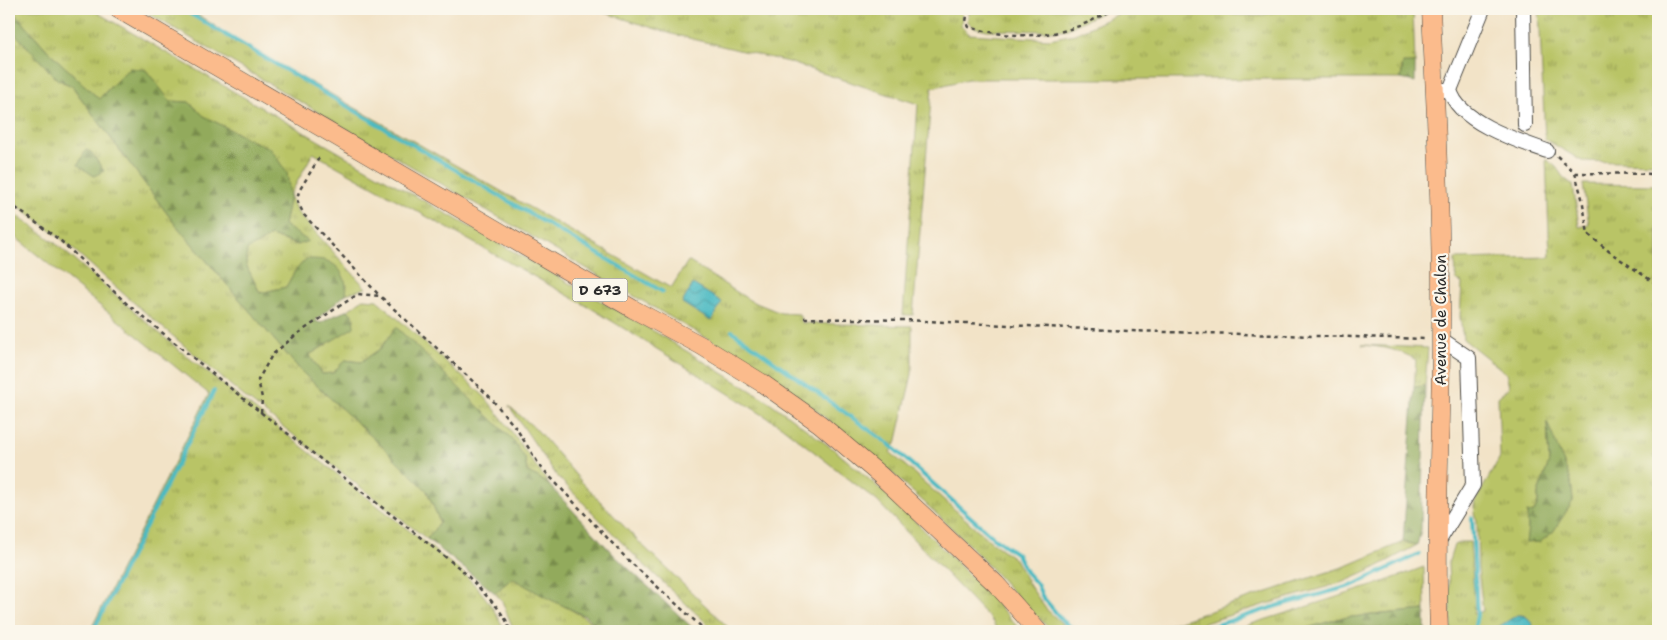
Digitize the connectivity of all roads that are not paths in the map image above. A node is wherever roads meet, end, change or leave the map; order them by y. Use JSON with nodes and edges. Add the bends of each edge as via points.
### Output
{"nodes":[{"id":1,"x":118,"y":9,"type":"edge"},
{"id":2,"x":1431,"y":9,"type":"edge"},
{"id":3,"x":1483,"y":9,"type":"edge"},
{"id":4,"x":1523,"y":9,"type":"edge"},
{"id":5,"x":1442,"y":90,"type":"junction"},
{"id":6,"x":1525,"y":125,"type":"dead end"},
{"id":7,"x":1547,"y":150,"type":"road end"},
{"id":8,"x":1441,"y":339,"type":"junction"},
{"id":9,"x":1437,"y":545,"type":"junction"},
{"id":10,"x":1038,"y":631,"type":"edge"},
{"id":11,"x":1439,"y":631,"type":"edge"}],
"edges":[{"from":1,"to":10,"type":"main road","number":"D 673","via":[[762,383],[820,424],[880,475],[996,584]]},
{"from":2,"to":5,"type":"main road","name":"Avenue de Chalon"},
{"from":3,"to":5,"type":"lane"},
{"from":4,"to":6,"type":"lane"},
{"from":5,"to":7,"type":"lane","via":[[1471,116],[1505,136]]},
{"from":5,"to":8,"type":"main road","name":"Avenue de Chalon"},
{"from":8,"to":9,"type":"main road","name":"Avenue de Chalon"},
{"from":8,"to":9,"type":"lane","via":[[1469,358],[1473,485]]},
{"from":9,"to":11,"type":"main road","name":"Avenue de Chalon"}]}
